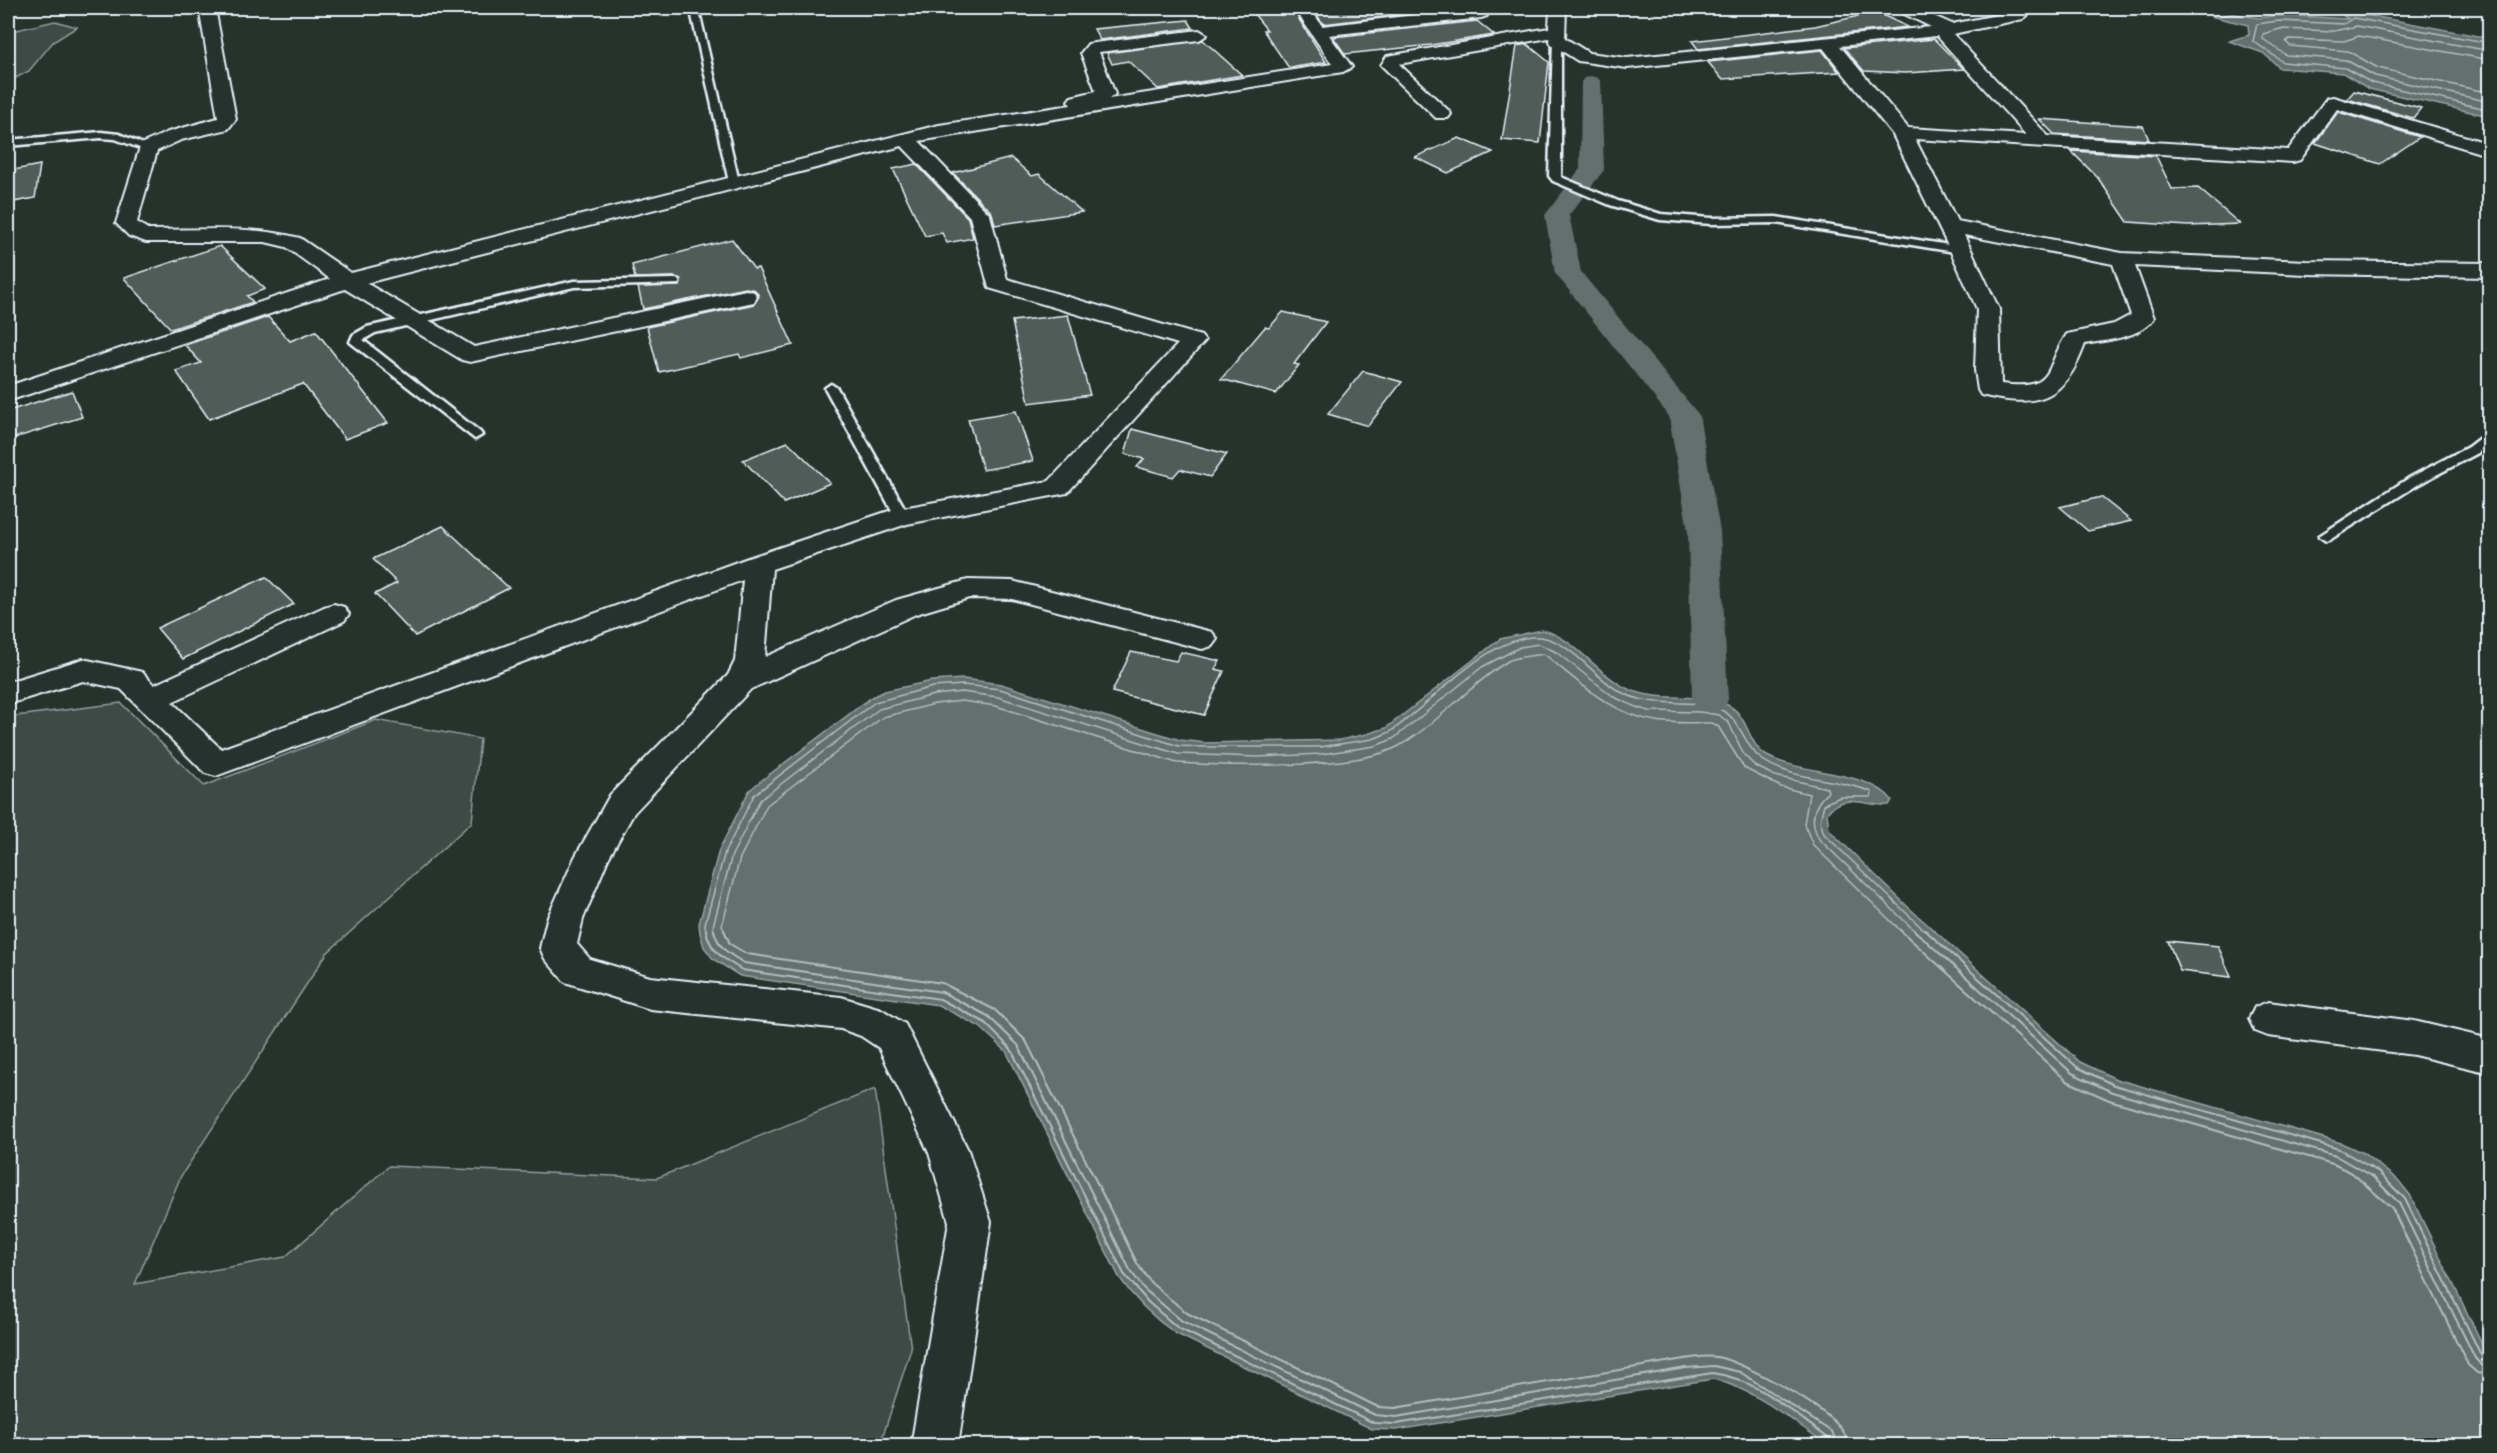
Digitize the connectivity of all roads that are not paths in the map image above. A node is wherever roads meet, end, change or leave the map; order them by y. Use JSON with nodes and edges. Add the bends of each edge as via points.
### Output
{"nodes":[{"id":1,"x":207,"y":8,"type":"edge"},
{"id":2,"x":1302,"y":8,"type":"edge"},
{"id":3,"x":1482,"y":8,"type":"edge"},
{"id":4,"x":1558,"y":8,"type":"edge"},
{"id":5,"x":1904,"y":8,"type":"edge"},
{"id":6,"x":2029,"y":8,"type":"edge"},
{"id":7,"x":696,"y":16,"type":"dead end"},
{"id":8,"x":1945,"y":30,"type":"junction"},
{"id":9,"x":1318,"y":31,"type":"junction"},
{"id":10,"x":1199,"y":35,"type":"dead end"},
{"id":11,"x":1557,"y":36,"type":"junction"},
{"id":12,"x":1827,"y":42,"type":"junction"},
{"id":13,"x":1442,"y":114,"type":"dead end"},
{"id":14,"x":939,"y":131,"type":"junction"},
{"id":15,"x":1902,"y":133,"type":"junction"},
{"id":16,"x":906,"y":139,"type":"junction"},
{"id":17,"x":2042,"y":141,"type":"junction"},
{"id":18,"x":8,"y":143,"type":"edge"},
{"id":19,"x":148,"y":148,"type":"junction"},
{"id":20,"x":2490,"y":150,"type":"edge"},
{"id":21,"x":734,"y":182,"type":"junction"},
{"id":22,"x":1949,"y":226,"type":"junction"},
{"id":23,"x":1961,"y":250,"type":"junction"},
{"id":24,"x":2122,"y":260,"type":"junction"},
{"id":25,"x":2490,"y":270,"type":"edge"},
{"id":26,"x":346,"y":280,"type":"junction"},
{"id":27,"x":675,"y":282,"type":"dead end"},
{"id":28,"x":746,"y":297,"type":"dead end"},
{"id":29,"x":412,"y":320,"type":"junction"},
{"id":30,"x":831,"y":388,"type":"dead end"},
{"id":31,"x":8,"y":394,"type":"edge"},
{"id":32,"x":2490,"y":434,"type":"edge"},
{"id":33,"x":476,"y":435,"type":"dead end"},
{"id":34,"x":902,"y":516,"type":"junction"},
{"id":35,"x":2326,"y":536,"type":"dead end"},
{"id":36,"x":758,"y":564,"type":"junction"},
{"id":37,"x":334,"y":614,"type":"dead end"},
{"id":38,"x":1202,"y":639,"type":"dead end"},
{"id":39,"x":740,"y":681,"type":"junction"},
{"id":40,"x":8,"y":693,"type":"edge"},
{"id":41,"x":149,"y":700,"type":"junction"},
{"id":42,"x":2268,"y":1019,"type":"dead end"},
{"id":43,"x":2490,"y":1056,"type":"edge"},
{"id":44,"x":934,"y":1446,"type":"edge"}],
"edges":[{"from":1,"to":19,"type":"street","via":[[227,119],[221,125],[175,136]]},
{"from":2,"to":9,"type":"street"},
{"from":3,"to":9,"type":"street","via":[[1481,13]]},
{"from":4,"to":11,"type":"street"},
{"from":5,"to":8,"type":"street"},
{"from":6,"to":8,"type":"street","via":[[2018,16]]},
{"from":7,"to":21,"type":"lane"},
{"from":8,"to":12,"type":"street"},
{"from":8,"to":17,"type":"street"},
{"from":9,"to":14,"type":"street","via":[[1343,67]]},
{"from":10,"to":14,"type":"street","via":[[1094,48],[1090,53],[1105,95],[960,120]]},
{"from":11,"to":12,"type":"street","via":[[1584,57],[1627,63]]},
{"from":11,"to":13,"type":"street","via":[[1393,60],[1390,65]]},
{"from":11,"to":23,"type":"lane","via":[[1554,176],[1565,183],[1660,217],[1711,222],[1776,220]]},
{"from":12,"to":15,"type":"street"},
{"from":14,"to":16,"type":"street"},
{"from":15,"to":17,"type":"street"},
{"from":15,"to":22,"type":"street"},
{"from":16,"to":21,"type":"street"},
{"from":16,"to":34,"type":"street","via":[[980,215],[997,283],[1193,341],[1058,487]]},
{"from":17,"to":20,"type":"street","via":[[2293,156],[2333,102]]},
{"from":18,"to":19,"type":"lane","via":[[100,135],[130,139]]},
{"from":19,"to":26,"type":"street","via":[[126,223],[136,232],[146,236],[265,236],[293,242]]},
{"from":21,"to":26,"type":"street"},
{"from":22,"to":23,"type":"street"},
{"from":22,"to":24,"type":"street"},
{"from":23,"to":24,"type":"street","via":[[1988,309],[1990,390],[2023,395],[2043,390],[2065,371],[2075,339],[2121,330],[2143,318]]},
{"from":24,"to":25,"type":"street","via":[[2358,270]]},
{"from":26,"to":29,"type":"street"},
{"from":26,"to":31,"type":"street"},
{"from":27,"to":29,"type":"lane","via":[[574,284]]},
{"from":28,"to":29,"type":"street","via":[[470,355]]},
{"from":29,"to":33,"type":"lane","via":[[363,333],[356,342]]},
{"from":30,"to":34,"type":"lane"},
{"from":32,"to":35,"type":"lane","via":[[2473,450],[2414,481]]},
{"from":34,"to":36,"type":"street"},
{"from":36,"to":39,"type":"street","via":[[750,661]]},
{"from":36,"to":41,"type":"street","via":[[216,764]]},
{"from":37,"to":41,"type":"street"},
{"from":38,"to":39,"type":"street","via":[[1012,590],[968,589],[906,607]]},
{"from":39,"to":44,"type":"street","via":[[622,804],[592,857],[565,919],[558,948],[578,971],[650,993],[841,1013],[865,1018],[892,1035],[948,1150],[970,1222]]},
{"from":40,"to":41,"type":"street","via":[[83,670],[131,680]]},
{"from":42,"to":43,"type":"street","via":[[2414,1038]]}]}
